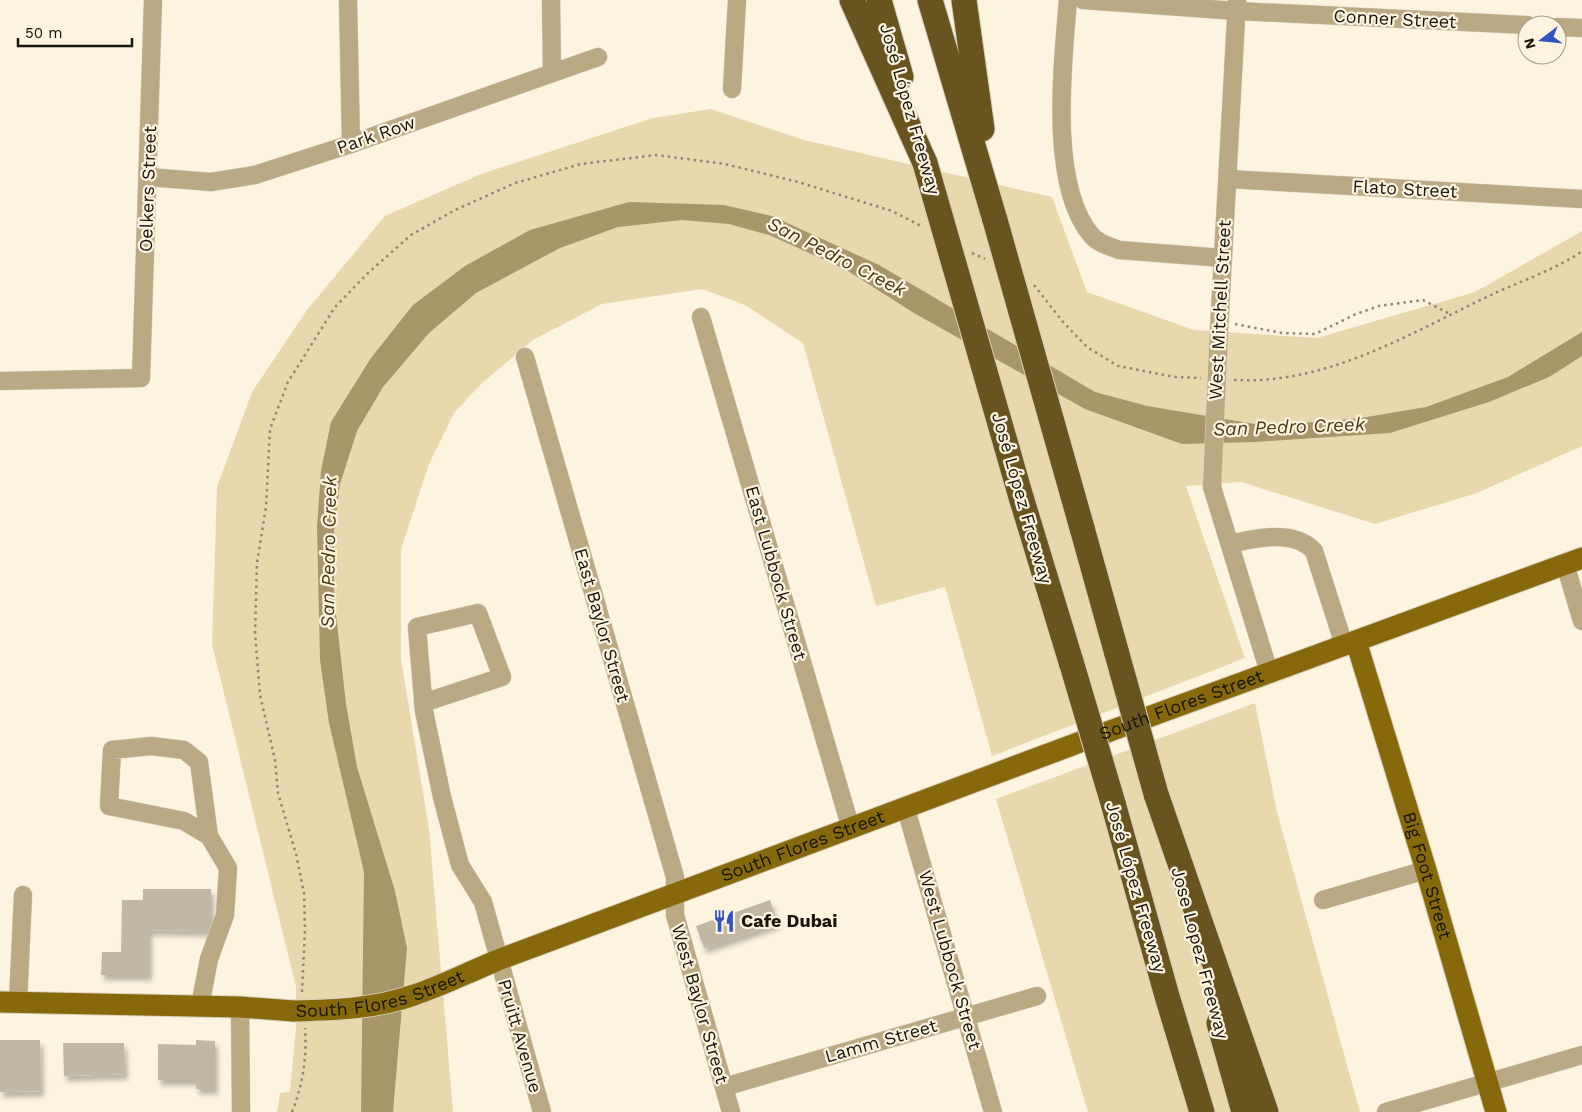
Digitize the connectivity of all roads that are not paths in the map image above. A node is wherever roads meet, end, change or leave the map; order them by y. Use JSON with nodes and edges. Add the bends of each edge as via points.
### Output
{"nodes":[{"id":1,"x":153,"y":0,"type":"edge"},
{"id":2,"x":348,"y":0,"type":"edge"},
{"id":3,"x":551,"y":0,"type":"edge"},
{"id":4,"x":737,"y":0,"type":"edge"},
{"id":5,"x":852,"y":0,"type":"edge"},
{"id":6,"x":879,"y":0,"type":"edge"},
{"id":7,"x":930,"y":0,"type":"edge"},
{"id":8,"x":964,"y":0,"type":"edge"},
{"id":9,"x":1068,"y":0,"type":"edge"},
{"id":10,"x":1083,"y":0,"type":"edge"},
{"id":11,"x":1237,"y":5,"type":"edge"},
{"id":12,"x":1517,"y":24,"type":"edge"},
{"id":13,"x":1567,"y":27,"type":"edge"},
{"id":14,"x":1582,"y":28,"type":"edge"},
{"id":15,"x":598,"y":57,"type":"dead end"},
{"id":16,"x":552,"y":73,"type":"junction"},
{"id":17,"x":732,"y":89,"type":"dead end"},
{"id":18,"x":351,"y":144,"type":"junction"},
{"id":19,"x":925,"y":164,"type":"junction"},
{"id":20,"x":148,"y":177,"type":"junction"},
{"id":21,"x":1228,"y":179,"type":"junction"},
{"id":22,"x":1582,"y":198,"type":"edge"},
{"id":23,"x":994,"y":213,"type":"junction"},
{"id":24,"x":1223,"y":258,"type":"junction"},
{"id":25,"x":700,"y":317,"type":"dead end"},
{"id":26,"x":525,"y":356,"type":"dead end"},
{"id":27,"x":0,"y":381,"type":"edge"},
{"id":28,"x":1230,"y":544,"type":"junction"},
{"id":29,"x":1574,"y":561,"type":"edge"},
{"id":30,"x":1582,"y":621,"type":"edge"},
{"id":31,"x":1350,"y":643,"type":"junction"},
{"id":32,"x":1269,"y":672,"type":"junction"},
{"id":33,"x":423,"y":703,"type":"junction"},
{"id":34,"x":1156,"y":794,"type":"junction"},
{"id":35,"x":906,"y":808,"type":"junction"},
{"id":36,"x":851,"y":828,"type":"junction"},
{"id":37,"x":210,"y":836,"type":"junction"},
{"id":38,"x":1426,"y":870,"type":"junction"},
{"id":39,"x":23,"y":895,"type":"dead end"},
{"id":40,"x":675,"y":895,"type":"junction"},
{"id":41,"x":1323,"y":900,"type":"dead end"},
{"id":42,"x":498,"y":960,"type":"junction"},
{"id":43,"x":1037,"y":996,"type":"dead end"},
{"id":44,"x":1167,"y":996,"type":"junction"},
{"id":45,"x":9,"y":1003,"type":"edge"},
{"id":46,"x":200,"y":1006,"type":"junction"},
{"id":47,"x":240,"y":1007,"type":"junction"},
{"id":48,"x":966,"y":1016,"type":"junction"},
{"id":49,"x":1582,"y":1055,"type":"edge"},
{"id":50,"x":1487,"y":1083,"type":"junction"},
{"id":51,"x":724,"y":1087,"type":"junction"},
{"id":52,"x":241,"y":1112,"type":"edge"},
{"id":53,"x":542,"y":1112,"type":"edge"},
{"id":54,"x":732,"y":1112,"type":"edge"},
{"id":55,"x":993,"y":1112,"type":"edge"},
{"id":56,"x":1188,"y":1112,"type":"edge"},
{"id":57,"x":1202,"y":1112,"type":"edge"},
{"id":58,"x":1244,"y":1112,"type":"edge"},
{"id":59,"x":1266,"y":1112,"type":"edge"},
{"id":60,"x":1386,"y":1112,"type":"edge"},
{"id":61,"x":1496,"y":1112,"type":"edge"}],
"edges":[{"from":1,"to":20,"type":"street","name":"Oelkers Street"},
{"from":2,"to":18,"type":"street"},
{"from":3,"to":16,"type":"street"},
{"from":4,"to":17,"type":"street"},
{"from":5,"to":19,"type":"highway"},
{"from":6,"to":19,"type":"highway","name":"José López Freeway"},
{"from":7,"to":23,"type":"highway"},
{"from":8,"to":23,"type":"highway"},
{"from":9,"to":24,"type":"street","via":[[1061,131],[1075,208],[1092,237],[1119,250]]},
{"from":10,"to":11,"type":"street","name":"Conner Street"},
{"from":11,"to":12,"type":"street","name":"Conner Street"},
{"from":11,"to":21,"type":"street","name":"West Mitchell Street"},
{"from":13,"to":14,"type":"street"},
{"from":15,"to":16,"type":"street","name":"Park Row"},
{"from":16,"to":18,"type":"street","name":"Park Row"},
{"from":18,"to":20,"type":"street","name":"Park Row","via":[[227,182]]},
{"from":19,"to":44,"type":"highway","name":"José López Freeway","bridge":true},
{"from":20,"to":27,"type":"street","name":"Oelkers Street","via":[[142,378]]},
{"from":21,"to":22,"type":"street","name":"Flato Street"},
{"from":21,"to":24,"type":"street","name":"West Mitchell Street"},
{"from":23,"to":34,"type":"highway","bridge":true},
{"from":24,"to":28,"type":"street","name":"West Mitchell Street","bridge":true,"via":[[1227,327],[1212,487]]},
{"from":25,"to":36,"type":"street","name":"East Lubbock Street"},
{"from":26,"to":40,"type":"street","name":"East Baylor Street","via":[[675,877]]},
{"from":28,"to":31,"type":"street","via":[[1291,538],[1309,546],[1314,551]]},
{"from":28,"to":32,"type":"street","name":"West Mitchell Street"},
{"from":29,"to":30,"type":"street"},
{"from":29,"to":31,"type":"main road","name":"South Flores Street"},
{"from":31,"to":32,"type":"main road","name":"South Flores Street"},
{"from":31,"to":38,"type":"main road","name":"Big Foot Street"},
{"from":32,"to":35,"type":"main road","name":"South Flores Street"},
{"from":33,"to":33,"type":"street","name":"Pruitt Avenue","via":[[417,627],[478,613],[502,677]]},
{"from":33,"to":42,"type":"street","name":"Pruitt Avenue","via":[[442,797],[460,864],[483,902]]},
{"from":34,"to":58,"type":"highway","name":"Jose Lopez Freeway"},
{"from":34,"to":59,"type":"highway"},
{"from":35,"to":36,"type":"main road","name":"South Flores Street"},
{"from":35,"to":48,"type":"street","name":"West Lubbock Street"},
{"from":36,"to":40,"type":"main road","name":"South Flores Street"},
{"from":37,"to":37,"type":"street","via":[[184,821],[109,806],[112,750],[152,746],[184,750],[199,762]]},
{"from":37,"to":46,"type":"street","via":[[228,868],[226,914],[209,959]]},
{"from":38,"to":41,"type":"street"},
{"from":38,"to":50,"type":"main road","name":"Big Foot Street"},
{"from":39,"to":45,"type":"street"},
{"from":40,"to":42,"type":"main road","name":"South Flores Street"},
{"from":40,"to":51,"type":"street","name":"West Baylor Street","via":[[675,916]]},
{"from":42,"to":47,"type":"main road","name":"South Flores Street","bridge":true,"via":[[413,996],[348,1010]]},
{"from":42,"to":53,"type":"street","name":"Pruitt Avenue"},
{"from":43,"to":48,"type":"street","name":"Lamm Street"},
{"from":44,"to":56,"type":"highway"},
{"from":44,"to":57,"type":"highway"},
{"from":45,"to":46,"type":"main road","name":"South Flores Street"},
{"from":46,"to":47,"type":"main road","name":"South Flores Street"},
{"from":47,"to":52,"type":"street"},
{"from":48,"to":51,"type":"street","name":"Lamm Street"},
{"from":48,"to":55,"type":"street","name":"West Lubbock Street"},
{"from":49,"to":50,"type":"street"},
{"from":50,"to":60,"type":"street"},
{"from":50,"to":61,"type":"main road","name":"Big Foot Street"},
{"from":51,"to":54,"type":"street","name":"West Baylor Street"}]}
